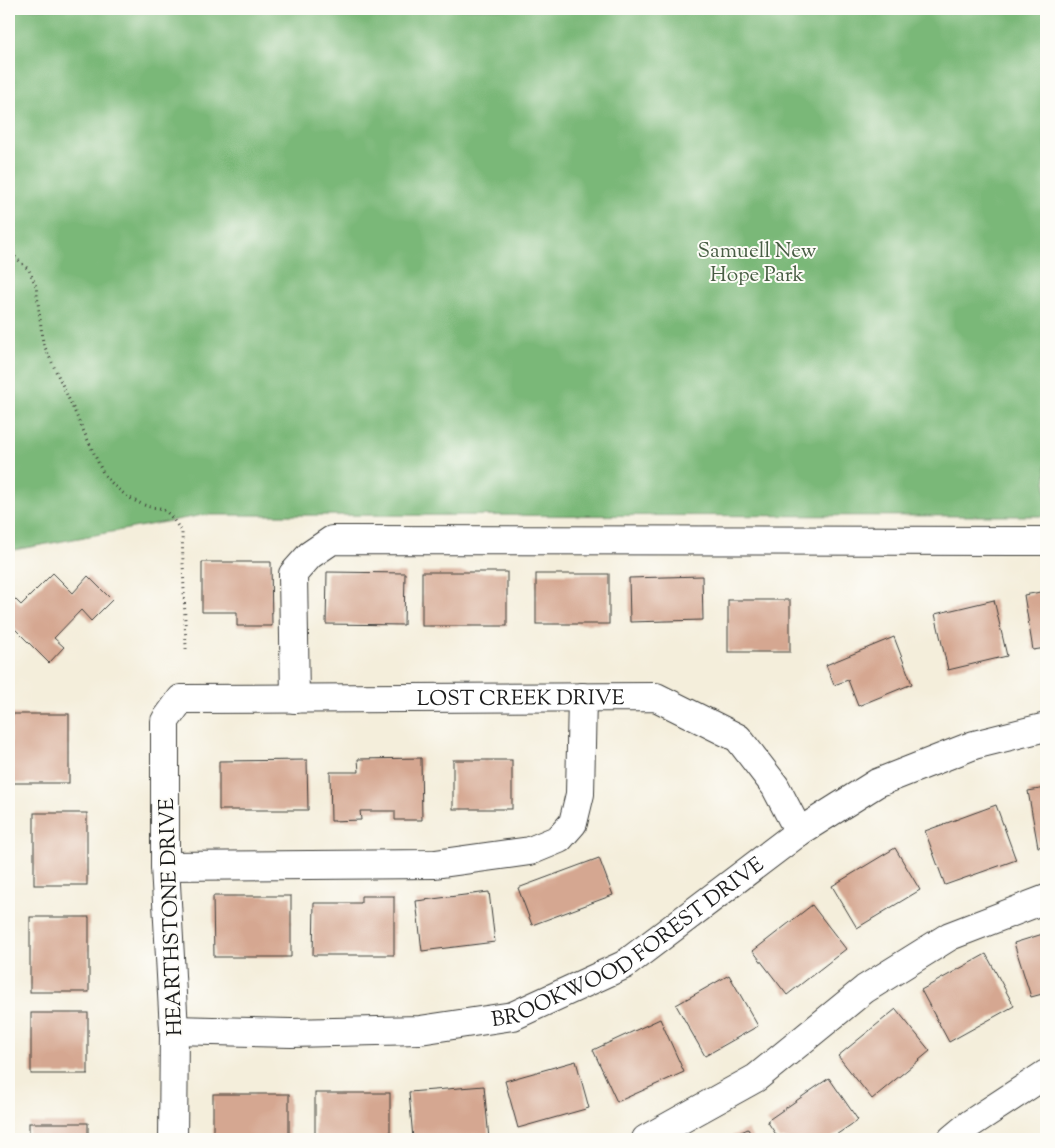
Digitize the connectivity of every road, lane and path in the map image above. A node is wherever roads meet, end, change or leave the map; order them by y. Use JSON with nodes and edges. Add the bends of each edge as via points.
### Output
{"nodes":[{"id":1,"x":9,"y":249,"type":"edge"},
{"id":2,"x":1046,"y":541,"type":"edge"},
{"id":3,"x":186,"y":649,"type":"dead end"},
{"id":4,"x":582,"y":697,"type":"junction"},
{"id":5,"x":181,"y":699,"type":"joint"},
{"id":6,"x":294,"y":699,"type":"junction"},
{"id":7,"x":1046,"y":727,"type":"edge"},
{"id":8,"x":799,"y":832,"type":"junction"},
{"id":9,"x":165,"y":866,"type":"junction"},
{"id":10,"x":1046,"y":899,"type":"edge"},
{"id":11,"x":174,"y":1030,"type":"junction"},
{"id":12,"x":1046,"y":1074,"type":"edge"},
{"id":13,"x":173,"y":1139,"type":"edge"},
{"id":14,"x":646,"y":1139,"type":"edge"},
{"id":15,"x":952,"y":1139,"type":"edge"}],
"edges":[{"from":1,"to":3,"type":"path","via":[[29,270],[36,286],[42,343],[103,473],[113,486],[130,498],[162,509],[182,534]]},
{"from":2,"to":6,"type":"street","via":[[332,540],[293,574]]},
{"from":4,"to":6,"type":"street","name":"LOST CREEK DRIVE"},
{"from":4,"to":8,"type":"street","name":"LOST CREEK DRIVE","via":[[656,697],[738,738],[775,786]]},
{"from":4,"to":9,"type":"street","via":[[580,794],[573,823],[559,839],[530,851],[436,864]]},
{"from":5,"to":6,"type":"street","name":"LOST CREEK DRIVE"},
{"from":5,"to":9,"type":"street","name":"HEARTHSTONE DRIVE","via":[[165,721]]},
{"from":7,"to":8,"type":"street","name":"BROOKWOOD FOREST DRIVE","via":[[974,745],[877,783]]},
{"from":8,"to":11,"type":"street","name":"BROOKWOOD FOREST DRIVE","via":[[624,965],[513,1016],[420,1030],[291,1033]]},
{"from":9,"to":11,"type":"street","name":"HEARTHSTONE DRIVE"},
{"from":10,"to":14,"type":"street","via":[[950,936],[865,989],[756,1078]]},
{"from":11,"to":13,"type":"street","name":"HEARTHSTONE DRIVE"},
{"from":12,"to":15,"type":"street"}]}
